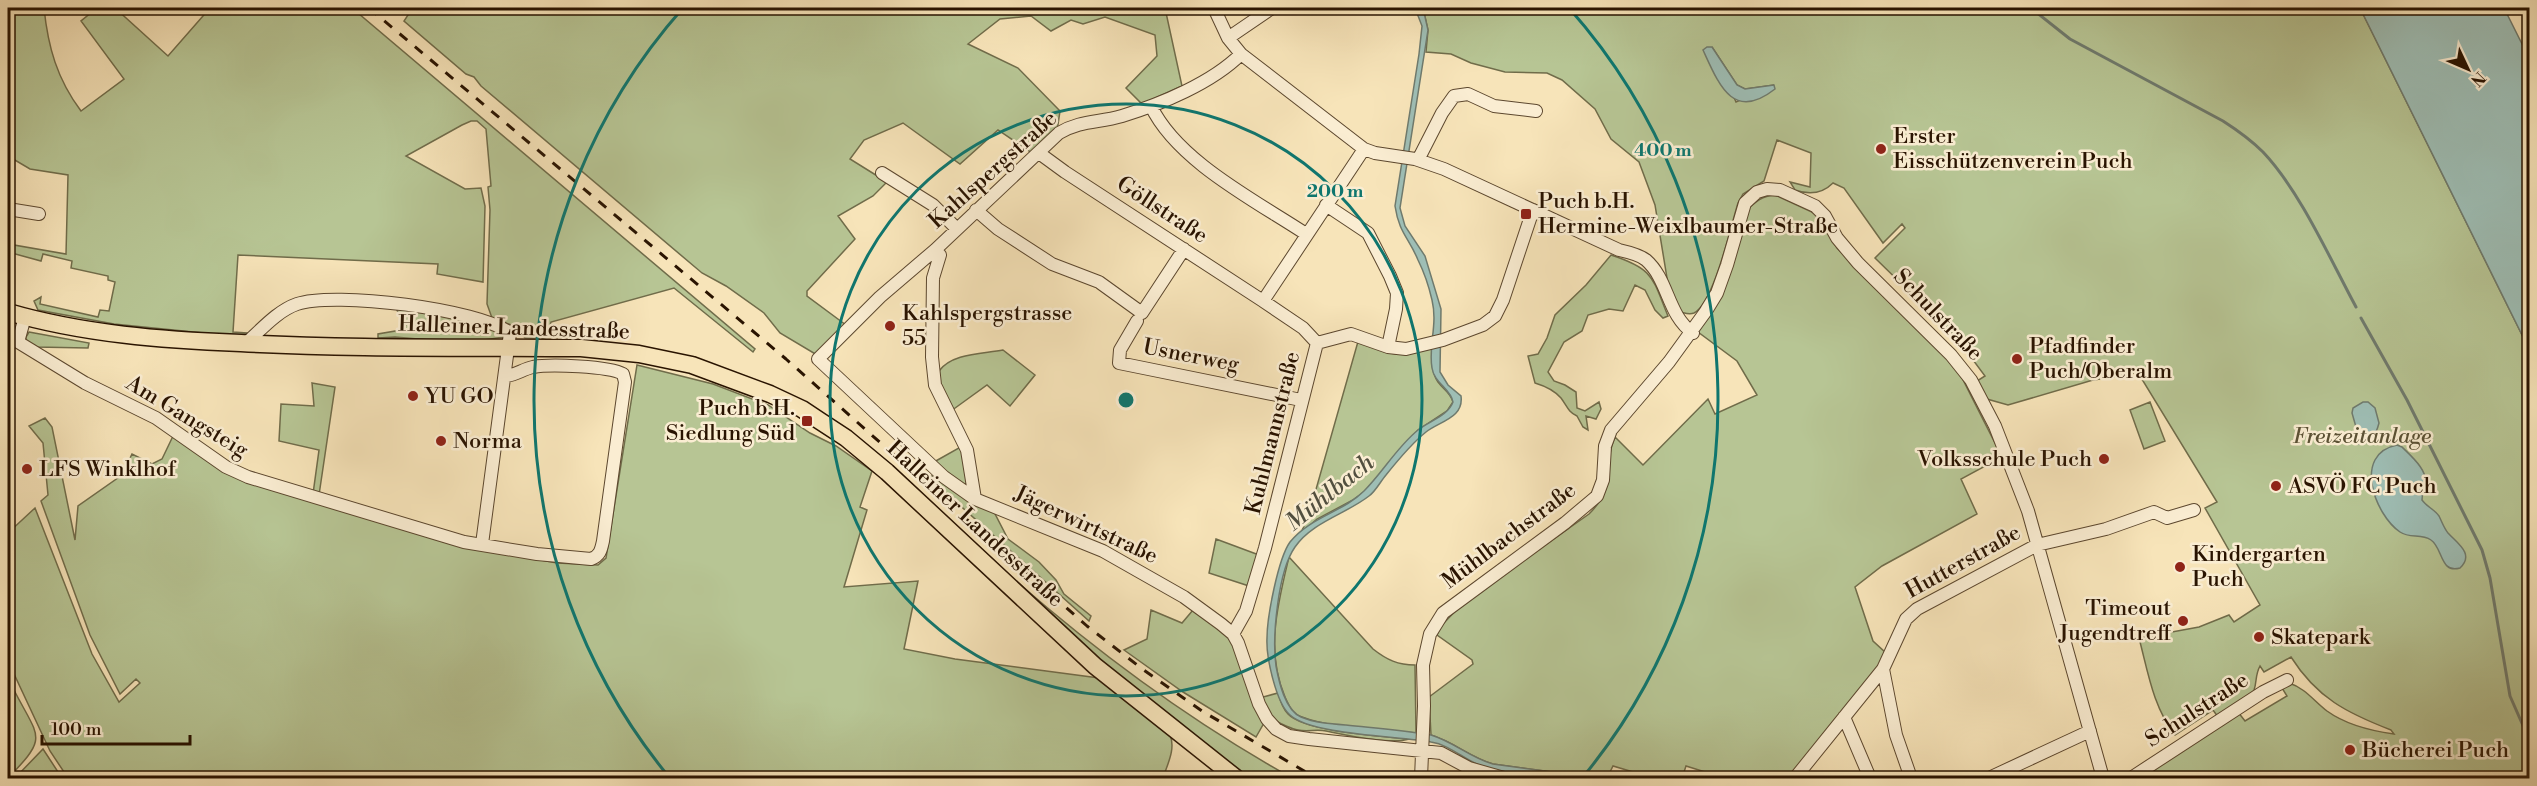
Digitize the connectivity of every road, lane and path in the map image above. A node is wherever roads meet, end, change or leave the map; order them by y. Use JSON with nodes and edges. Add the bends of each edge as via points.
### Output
{"nodes":[{"id":1,"x":1214,"y":8,"type":"edge"},
{"id":2,"x":1272,"y":8,"type":"edge"},
{"id":3,"x":1228,"y":38,"type":"junction"},
{"id":4,"x":1240,"y":54,"type":"junction"},
{"id":5,"x":1151,"y":106,"type":"junction"},
{"id":6,"x":1536,"y":111,"type":"dead end"},
{"id":7,"x":1364,"y":149,"type":"junction"},
{"id":8,"x":1038,"y":153,"type":"junction"},
{"id":9,"x":1417,"y":160,"type":"junction"},
{"id":10,"x":882,"y":173,"type":"dead end"},
{"id":11,"x":1326,"y":205,"type":"junction"},
{"id":12,"x":8,"y":209,"type":"edge"},
{"id":13,"x":976,"y":210,"type":"junction"},
{"id":14,"x":1533,"y":210,"type":"junction"},
{"id":15,"x":39,"y":214,"type":"dead end"},
{"id":16,"x":957,"y":229,"type":"junction"},
{"id":17,"x":1306,"y":234,"type":"junction"},
{"id":18,"x":1184,"y":249,"type":"junction"},
{"id":19,"x":935,"y":250,"type":"junction"},
{"id":20,"x":1263,"y":302,"type":"junction"},
{"id":21,"x":8,"y":312,"type":"edge"},
{"id":22,"x":25,"y":317,"type":"junction"},
{"id":23,"x":1137,"y":321,"type":"dead end"},
{"id":24,"x":1693,"y":333,"type":"junction"},
{"id":25,"x":13,"y":340,"type":"edge"},
{"id":26,"x":1317,"y":343,"type":"junction"},
{"id":27,"x":246,"y":344,"type":"junction"},
{"id":28,"x":508,"y":347,"type":"junction"},
{"id":29,"x":1389,"y":347,"type":"junction"},
{"id":30,"x":818,"y":360,"type":"joint"},
{"id":31,"x":506,"y":376,"type":"junction"},
{"id":32,"x":1301,"y":400,"type":"junction"},
{"id":33,"x":975,"y":499,"type":"junction"},
{"id":34,"x":2194,"y":510,"type":"dead end"},
{"id":35,"x":482,"y":544,"type":"junction"},
{"id":36,"x":2037,"y":545,"type":"junction"},
{"id":37,"x":1233,"y":634,"type":"junction"},
{"id":38,"x":1883,"y":669,"type":"junction"},
{"id":39,"x":2287,"y":680,"type":"dead end"},
{"id":40,"x":1844,"y":717,"type":"junction"},
{"id":41,"x":2090,"y":731,"type":"junction"},
{"id":42,"x":1423,"y":741,"type":"junction"},
{"id":43,"x":1236,"y":778,"type":"edge"},
{"id":44,"x":1421,"y":778,"type":"edge"},
{"id":45,"x":1504,"y":778,"type":"edge"},
{"id":46,"x":1795,"y":778,"type":"edge"},
{"id":47,"x":1870,"y":778,"type":"edge"},
{"id":48,"x":1911,"y":778,"type":"edge"},
{"id":49,"x":1989,"y":778,"type":"edge"},
{"id":50,"x":2103,"y":778,"type":"edge"},
{"id":51,"x":2132,"y":778,"type":"edge"}],
"edges":[{"from":1,"to":3,"type":"street"},
{"from":2,"to":3,"type":"street"},
{"from":3,"to":4,"type":"street"},
{"from":4,"to":5,"type":"street","name":"Kahlspergstraße","via":[[1217,74]]},
{"from":4,"to":7,"type":"street"},
{"from":5,"to":8,"type":"street","name":"Kahlspergstraße","via":[[1120,117],[1074,124]]},
{"from":5,"to":17,"type":"street","via":[[1188,155]]},
{"from":6,"to":9,"type":"street","via":[[1494,106],[1468,94],[1454,96]]},
{"from":7,"to":9,"type":"street"},
{"from":7,"to":11,"type":"street"},
{"from":8,"to":13,"type":"street","name":"Kahlspergstraße"},
{"from":8,"to":18,"type":"street","name":"Göllstraße"},
{"from":9,"to":14,"type":"street"},
{"from":10,"to":16,"type":"street","via":[[933,205]]},
{"from":11,"to":17,"type":"street"},
{"from":11,"to":29,"type":"street","via":[[1368,233],[1390,276],[1397,293]]},
{"from":12,"to":15,"type":"street"},
{"from":13,"to":16,"type":"street","name":"Kahlspergstraße"},
{"from":13,"to":18,"type":"street","via":[[998,230],[1052,264],[1099,282],[1142,313]]},
{"from":14,"to":24,"type":"street","via":[[1645,258],[1657,272],[1677,319]]},
{"from":14,"to":29,"type":"street","via":[[1495,316],[1483,325],[1443,340],[1406,349]]},
{"from":16,"to":19,"type":"street","name":"Kahlspergstraße"},
{"from":17,"to":20,"type":"street"},
{"from":18,"to":20,"type":"street","name":"Göllstraße"},
{"from":19,"to":30,"type":"street","name":"Kahlspergstraße","via":[[880,297]]},
{"from":19,"to":33,"type":"street","via":[[940,255],[933,278],[935,385],[967,450]]},
{"from":20,"to":26,"type":"street","name":"Kuhlmannstraße","via":[[1303,328]]},
{"from":21,"to":22,"type":"main road","name":"Halleiner Landesstraße"},
{"from":22,"to":25,"type":"street"},
{"from":22,"to":27,"type":"main road","name":"Halleiner Landesstraße","via":[[118,334]]},
{"from":23,"to":32,"type":"street","name":"Usnerweg","via":[[1120,350],[1119,363]]},
{"from":24,"to":36,"type":"street","name":"Schulstraße","via":[[1716,293],[1750,197],[1767,189],[1779,190],[1815,206],[1858,262],[1971,380],[1995,426]]},
{"from":24,"to":42,"type":"street","name":"Mühlbachstraße","via":[[1611,430],[1597,496],[1443,612],[1424,655]]},
{"from":25,"to":35,"type":"street","name":"Am Gangsteig","via":[[85,383],[156,418],[226,467],[248,477],[440,536]]},
{"from":26,"to":29,"type":"street","via":[[1351,334]]},
{"from":26,"to":32,"type":"street","name":"Kuhlmannstraße"},
{"from":27,"to":28,"type":"main road","name":"Halleiner Landesstraße"},
{"from":27,"to":28,"type":"street","via":[[294,305],[348,300],[430,309],[485,322],[510,333]]},
{"from":28,"to":31,"type":"street"},
{"from":28,"to":43,"type":"main road","name":"Halleiner Landesstraße","via":[[581,348],[664,358],[720,374],[802,409],[877,463],[1095,666]]},
{"from":30,"to":33,"type":"street","name":"Jägerwirtstraße","via":[[944,477]]},
{"from":31,"to":35,"type":"street"},
{"from":31,"to":35,"type":"street","name":"Am Gangsteig","via":[[535,367],[562,366],[621,372],[626,382],[598,555],[591,559],[537,554]]},
{"from":32,"to":37,"type":"street","name":"Kuhlmannstraße","via":[[1262,559],[1246,611]]},
{"from":33,"to":37,"type":"street","name":"Jägerwirtstraße","via":[[1103,551],[1184,597]]},
{"from":34,"to":36,"type":"street","name":"Hutterstraße","via":[[2167,518],[2154,512],[2106,529]]},
{"from":36,"to":38,"type":"street","name":"Hutterstraße","via":[[1917,609],[1906,619]]},
{"from":36,"to":41,"type":"street","name":"Schulstraße"},
{"from":37,"to":42,"type":"street","name":"Jägerwirtstraße","via":[[1259,704],[1276,729],[1309,740]]},
{"from":38,"to":40,"type":"street","name":"Hutterstraße"},
{"from":38,"to":48,"type":"street","via":[[1896,735]]},
{"from":39,"to":51,"type":"street","name":"Schulstraße"},
{"from":40,"to":46,"type":"street","name":"Hutterstraße"},
{"from":40,"to":47,"type":"street"},
{"from":41,"to":49,"type":"street"},
{"from":41,"to":50,"type":"street","name":"Schulstraße"},
{"from":42,"to":44,"type":"street","name":"Mühlbachstraße"},
{"from":42,"to":45,"type":"street","via":[[1469,768]]}]}
